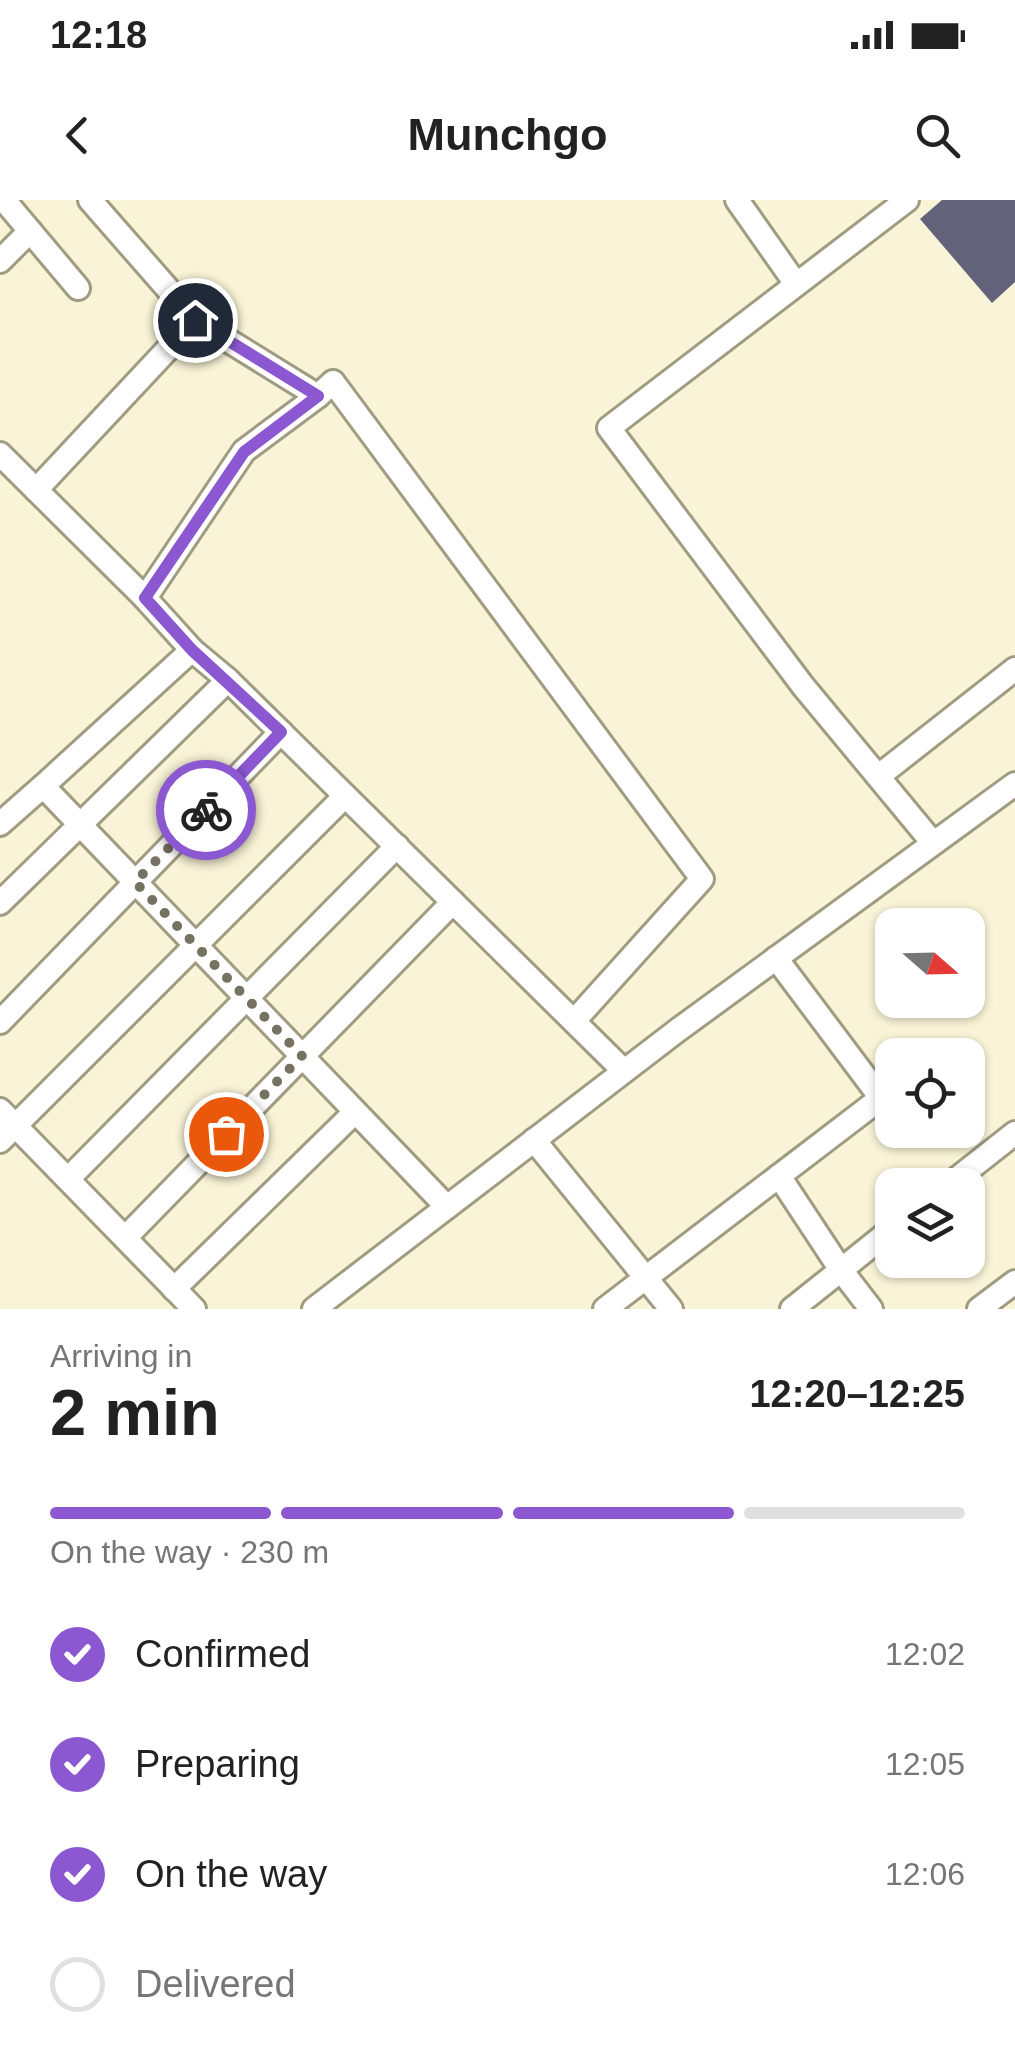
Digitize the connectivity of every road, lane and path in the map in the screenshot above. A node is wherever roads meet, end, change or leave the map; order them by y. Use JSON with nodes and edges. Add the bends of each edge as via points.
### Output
{"nodes":[{"id":1,"x":4,"y":200,"type":"edge"},
{"id":2,"x":90,"y":200,"type":"edge"},
{"id":3,"x":737,"y":200,"type":"edge"},
{"id":4,"x":908,"y":200,"type":"edge"},
{"id":5,"x":30,"y":231,"type":"junction"},
{"id":6,"x":0,"y":261,"type":"edge"},
{"id":7,"x":796,"y":284,"type":"junction"},
{"id":8,"x":78,"y":288,"type":"dead end"},
{"id":9,"x":195,"y":320,"type":"junction"},
{"id":10,"x":318,"y":396,"type":"junction"},
{"id":11,"x":1,"y":457,"type":"edge"},
{"id":12,"x":36,"y":490,"type":"junction"},
{"id":13,"x":145,"y":598,"type":"junction"},
{"id":14,"x":192,"y":650,"type":"junction"},
{"id":15,"x":1015,"y":669,"type":"edge"},
{"id":16,"x":228,"y":680,"type":"junction"},
{"id":17,"x":281,"y":732,"type":"junction"},
{"id":18,"x":880,"y":775,"type":"junction"},
{"id":19,"x":1015,"y":784,"type":"edge"},
{"id":20,"x":43,"y":786,"type":"junction"},
{"id":21,"x":345,"y":796,"type":"junction"},
{"id":22,"x":0,"y":824,"type":"edge"},
{"id":23,"x":80,"y":825,"type":"junction"},
{"id":24,"x":933,"y":844,"type":"junction"},
{"id":25,"x":397,"y":846,"type":"junction"},
{"id":26,"x":135,"y":882,"type":"junction"},
{"id":27,"x":453,"y":902,"type":"junction"},
{"id":28,"x":0,"y":903,"type":"edge"},
{"id":29,"x":196,"y":945,"type":"junction"},
{"id":30,"x":776,"y":958,"type":"junction"},
{"id":31,"x":246,"y":998,"type":"junction"},
{"id":32,"x":0,"y":1022,"type":"edge"},
{"id":33,"x":574,"y":1022,"type":"junction"},
{"id":34,"x":302,"y":1056,"type":"junction"},
{"id":35,"x":624,"y":1072,"type":"junction"},
{"id":36,"x":356,"y":1112,"type":"junction"},
{"id":37,"x":5,"y":1126,"type":"edge"},
{"id":38,"x":1015,"y":1133,"type":"edge"},
{"id":39,"x":534,"y":1140,"type":"junction"},
{"id":40,"x":971,"y":1168,"type":"edge"},
{"id":41,"x":779,"y":1176,"type":"junction"},
{"id":42,"x":68,"y":1180,"type":"junction"},
{"id":43,"x":447,"y":1207,"type":"junction"},
{"id":44,"x":125,"y":1238,"type":"junction"},
{"id":45,"x":875,"y":1243,"type":"edge"},
{"id":46,"x":841,"y":1270,"type":"junction"},
{"id":47,"x":646,"y":1278,"type":"junction"},
{"id":48,"x":1015,"y":1282,"type":"edge"},
{"id":49,"x":174,"y":1288,"type":"junction"},
{"id":50,"x":194,"y":1309,"type":"edge"},
{"id":51,"x":314,"y":1309,"type":"edge"},
{"id":52,"x":605,"y":1309,"type":"edge"},
{"id":53,"x":670,"y":1309,"type":"edge"},
{"id":54,"x":792,"y":1309,"type":"edge"},
{"id":55,"x":871,"y":1309,"type":"edge"},
{"id":56,"x":979,"y":1309,"type":"edge"}],
"edges":[{"from":1,"to":5,"type":"street"},
{"from":2,"to":9,"type":"street"},
{"from":3,"to":7,"type":"street"},
{"from":4,"to":7,"type":"street"},
{"from":5,"to":6,"type":"street"},
{"from":5,"to":8,"type":"street"},
{"from":7,"to":18,"type":"street","via":[[609,428],[803,686]]},
{"from":9,"to":10,"type":"street"},
{"from":9,"to":12,"type":"street"},
{"from":10,"to":13,"type":"street","via":[[244,452]]},
{"from":10,"to":33,"type":"street","via":[[333,382],[702,880]]},
{"from":11,"to":12,"type":"street"},
{"from":12,"to":13,"type":"street"},
{"from":13,"to":14,"type":"street"},
{"from":14,"to":16,"type":"street"},
{"from":14,"to":20,"type":"street"},
{"from":15,"to":18,"type":"street"},
{"from":16,"to":17,"type":"street"},
{"from":16,"to":23,"type":"street"},
{"from":17,"to":21,"type":"street"},
{"from":17,"to":26,"type":"street"},
{"from":18,"to":24,"type":"street"},
{"from":19,"to":24,"type":"street"},
{"from":20,"to":22,"type":"street"},
{"from":20,"to":23,"type":"street"},
{"from":21,"to":25,"type":"street"},
{"from":21,"to":29,"type":"street"},
{"from":23,"to":26,"type":"street"},
{"from":23,"to":28,"type":"street"},
{"from":24,"to":30,"type":"street"},
{"from":25,"to":27,"type":"street"},
{"from":25,"to":31,"type":"street"},
{"from":26,"to":29,"type":"street"},
{"from":26,"to":32,"type":"street"},
{"from":27,"to":33,"type":"street"},
{"from":27,"to":34,"type":"street"},
{"from":29,"to":31,"type":"street"},
{"from":29,"to":37,"type":"street"},
{"from":30,"to":35,"type":"street"},
{"from":30,"to":41,"type":"street","via":[[881,1098]]},
{"from":31,"to":34,"type":"street"},
{"from":31,"to":42,"type":"street"},
{"from":33,"to":35,"type":"street"},
{"from":34,"to":36,"type":"street"},
{"from":34,"to":44,"type":"street"},
{"from":35,"to":39,"type":"street"},
{"from":36,"to":43,"type":"street"},
{"from":36,"to":49,"type":"street"},
{"from":37,"to":42,"type":"street"},
{"from":38,"to":40,"type":"street"},
{"from":39,"to":43,"type":"street"},
{"from":39,"to":47,"type":"street"},
{"from":41,"to":46,"type":"street"},
{"from":41,"to":47,"type":"street"},
{"from":42,"to":44,"type":"street"},
{"from":43,"to":51,"type":"street"},
{"from":44,"to":49,"type":"street"},
{"from":45,"to":46,"type":"street"},
{"from":46,"to":54,"type":"street"},
{"from":46,"to":55,"type":"street"},
{"from":47,"to":52,"type":"street"},
{"from":47,"to":53,"type":"street"},
{"from":48,"to":56,"type":"street"},
{"from":49,"to":50,"type":"street"}]}
